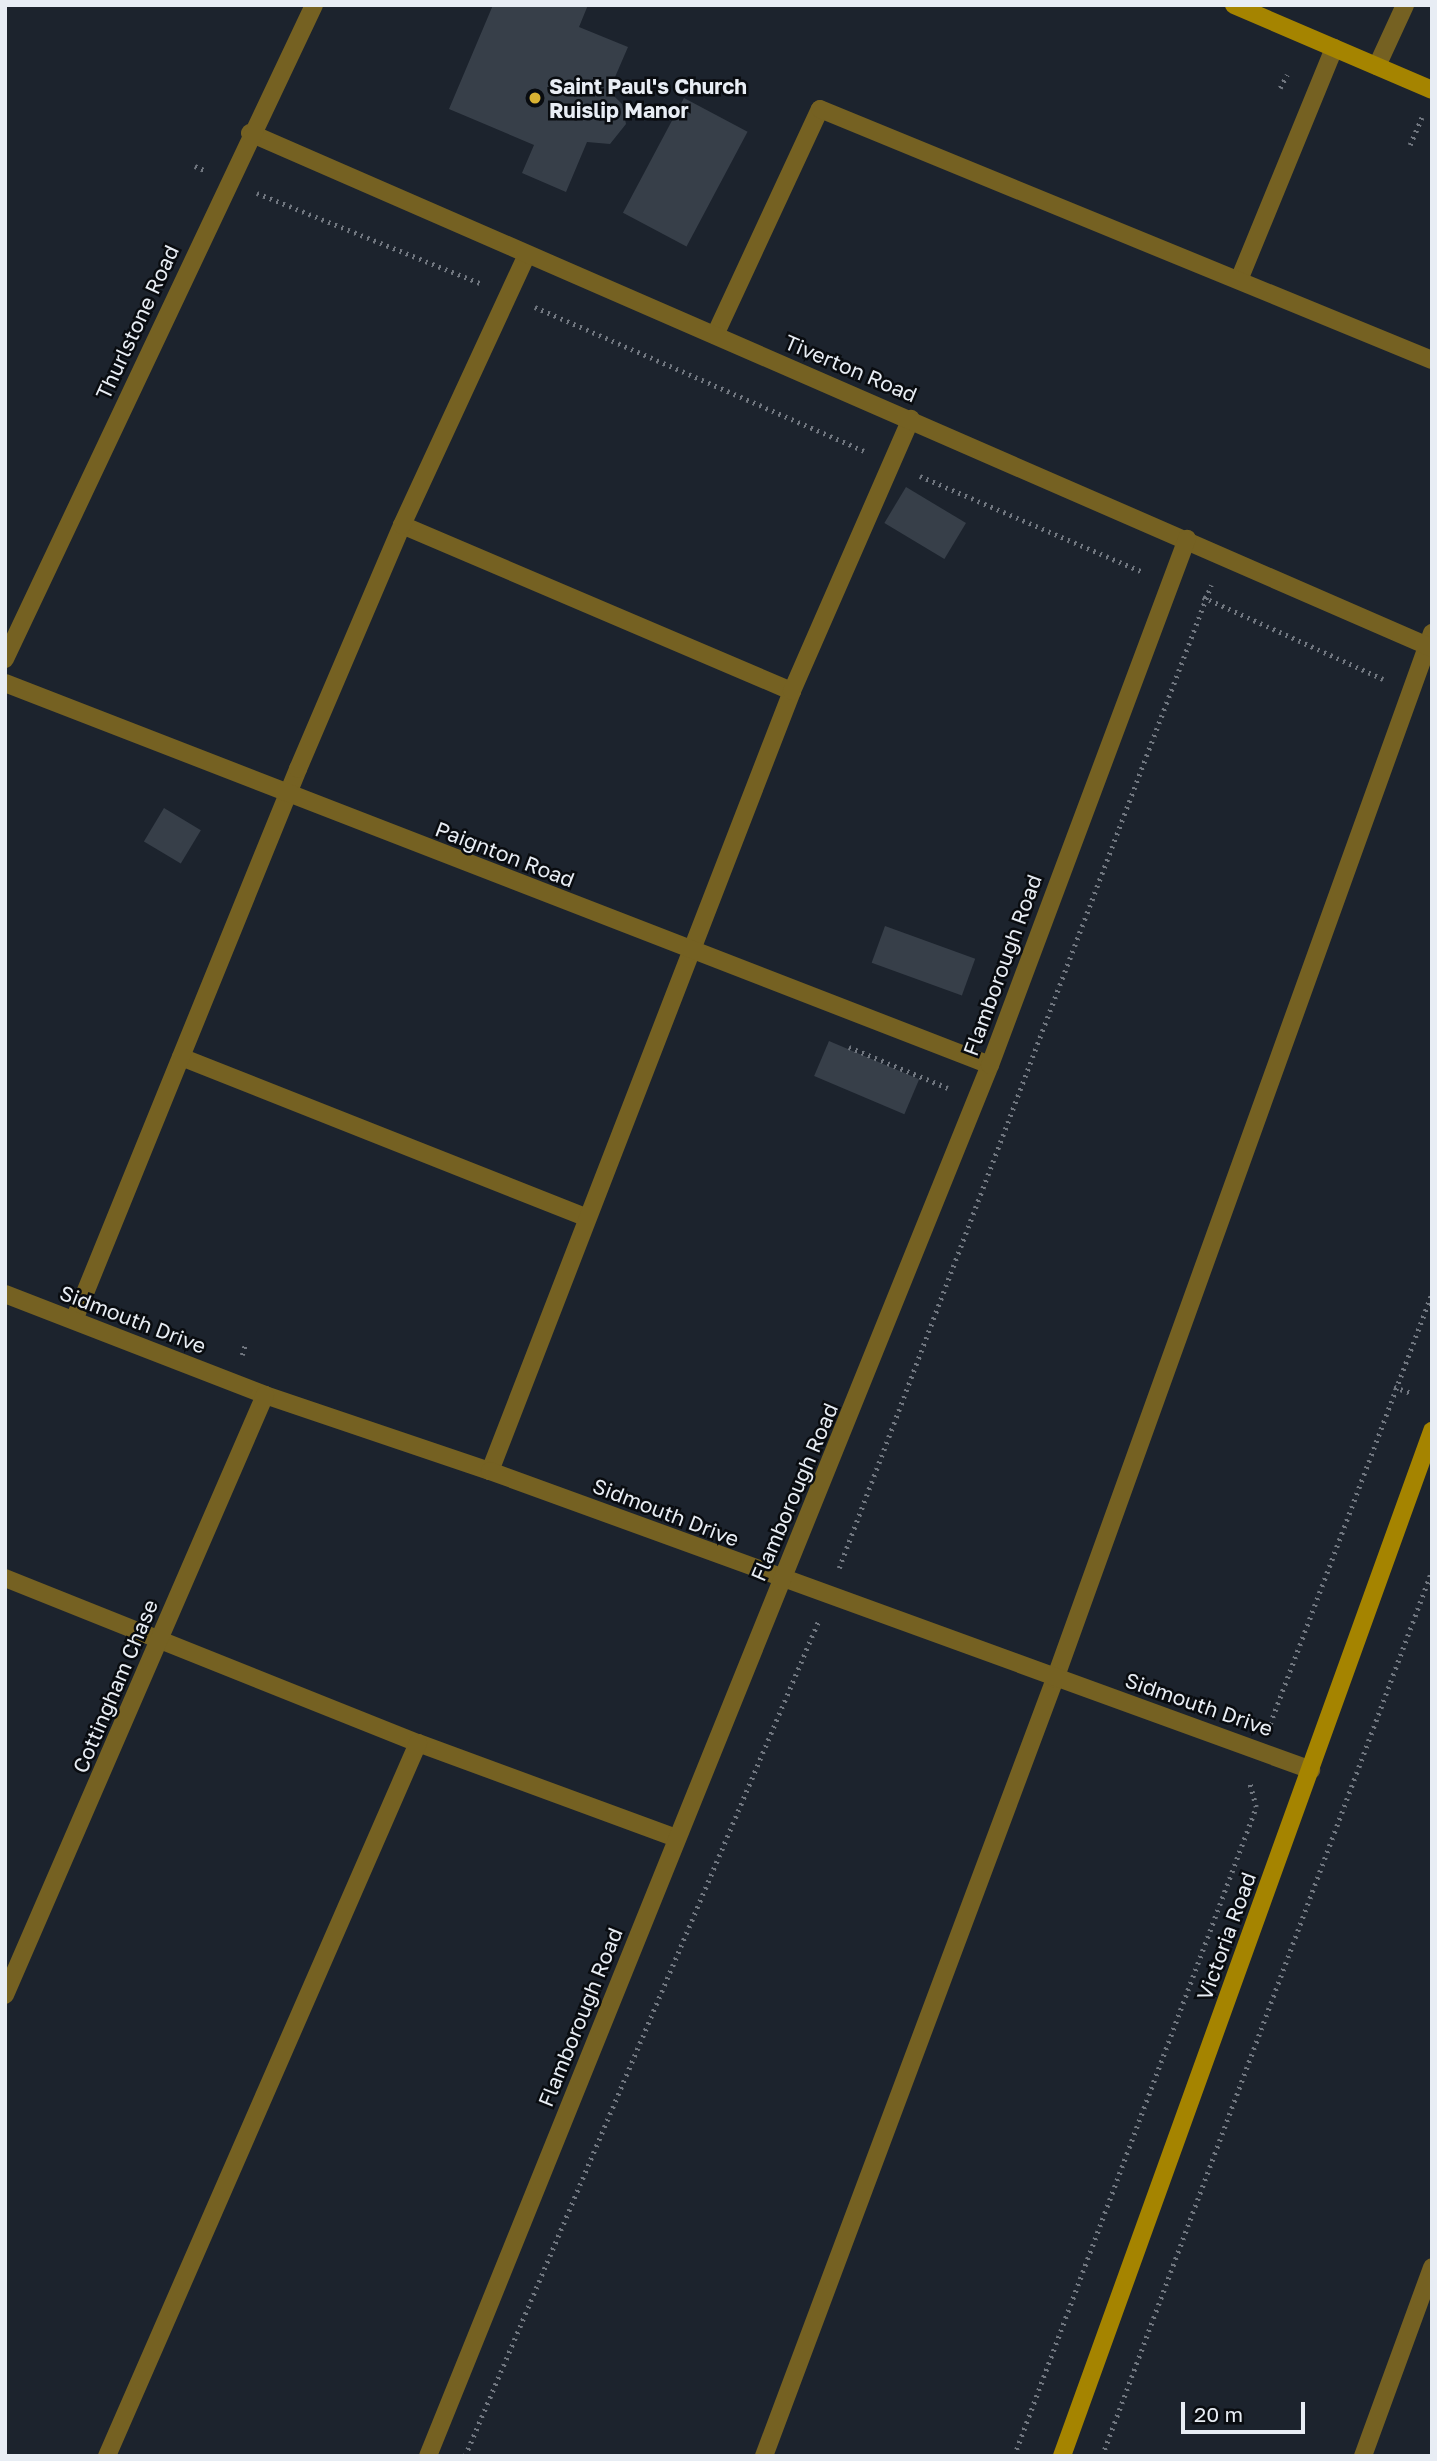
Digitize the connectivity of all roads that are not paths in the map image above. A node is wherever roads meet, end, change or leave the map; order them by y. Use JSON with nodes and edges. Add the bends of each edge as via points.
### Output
{"nodes":[{"id":1,"x":314,"y":5,"type":"edge"},
{"id":2,"x":1234,"y":5,"type":"edge"},
{"id":3,"x":1405,"y":5,"type":"edge"},
{"id":4,"x":1334,"y":48,"type":"junction"},
{"id":5,"x":1377,"y":66,"type":"junction"},
{"id":6,"x":1432,"y":90,"type":"edge"},
{"id":7,"x":250,"y":133,"type":"junction"},
{"id":8,"x":527,"y":254,"type":"junction"},
{"id":9,"x":1239,"y":281,"type":"junction"},
{"id":10,"x":715,"y":335,"type":"junction"},
{"id":11,"x":1432,"y":360,"type":"edge"},
{"id":12,"x":911,"y":419,"type":"junction"},
{"id":13,"x":402,"y":525,"type":"junction"},
{"id":14,"x":1186,"y":539,"type":"junction"},
{"id":15,"x":1429,"y":642,"type":"edge"},
{"id":16,"x":5,"y":659,"type":"edge"},
{"id":17,"x":5,"y":683,"type":"edge"},
{"id":18,"x":792,"y":691,"type":"junction"},
{"id":19,"x":288,"y":793,"type":"junction"},
{"id":20,"x":691,"y":951,"type":"junction"},
{"id":21,"x":181,"y":1057,"type":"junction"},
{"id":22,"x":990,"y":1065,"type":"junction"},
{"id":23,"x":586,"y":1217,"type":"junction"},
{"id":24,"x":5,"y":1294,"type":"edge"},
{"id":25,"x":74,"y":1320,"type":"junction"},
{"id":26,"x":265,"y":1395,"type":"junction"},
{"id":27,"x":1432,"y":1431,"type":"edge"},
{"id":28,"x":490,"y":1471,"type":"junction"},
{"id":29,"x":5,"y":1578,"type":"edge"},
{"id":30,"x":783,"y":1579,"type":"junction"},
{"id":31,"x":159,"y":1642,"type":"junction"},
{"id":32,"x":1055,"y":1679,"type":"junction"},
{"id":33,"x":418,"y":1743,"type":"junction"},
{"id":34,"x":1311,"y":1770,"type":"junction"},
{"id":35,"x":676,"y":1838,"type":"junction"},
{"id":36,"x":5,"y":1995,"type":"edge"},
{"id":37,"x":1432,"y":2267,"type":"edge"},
{"id":38,"x":107,"y":2456,"type":"edge"},
{"id":39,"x":428,"y":2456,"type":"edge"},
{"id":40,"x":764,"y":2456,"type":"edge"},
{"id":41,"x":1062,"y":2456,"type":"edge"},
{"id":42,"x":1363,"y":2456,"type":"edge"}],
"edges":[{"from":1,"to":7,"type":"street","name":"Thurlstone Road"},
{"from":2,"to":4,"type":"street"},
{"from":3,"to":5,"type":"street"},
{"from":4,"to":5,"type":"street"},
{"from":4,"to":9,"type":"street"},
{"from":5,"to":6,"type":"street"},
{"from":7,"to":8,"type":"street","name":"Tiverton Road"},
{"from":7,"to":16,"type":"street","name":"Thurlstone Road"},
{"from":8,"to":10,"type":"street","name":"Tiverton Road"},
{"from":8,"to":13,"type":"street"},
{"from":9,"to":10,"type":"street","via":[[820,109]]},
{"from":9,"to":11,"type":"street"},
{"from":10,"to":12,"type":"street","name":"Tiverton Road"},
{"from":12,"to":14,"type":"street","name":"Tiverton Road"},
{"from":12,"to":18,"type":"street"},
{"from":13,"to":18,"type":"street"},
{"from":13,"to":19,"type":"street"},
{"from":14,"to":15,"type":"street","name":"Tiverton Road"},
{"from":14,"to":22,"type":"street","name":"Flamborough Road"},
{"from":15,"to":32,"type":"street"},
{"from":17,"to":19,"type":"street","name":"Paignton Road"},
{"from":18,"to":20,"type":"street"},
{"from":19,"to":20,"type":"street","name":"Paignton Road"},
{"from":19,"to":21,"type":"street"},
{"from":20,"to":22,"type":"street","name":"Paignton Road"},
{"from":20,"to":23,"type":"street"},
{"from":21,"to":23,"type":"street"},
{"from":21,"to":25,"type":"street"},
{"from":22,"to":30,"type":"street","name":"Flamborough Road"},
{"from":23,"to":28,"type":"street"},
{"from":24,"to":25,"type":"street","name":"Sidmouth Drive"},
{"from":25,"to":26,"type":"street","name":"Sidmouth Drive"},
{"from":26,"to":28,"type":"street","name":"Sidmouth Drive"},
{"from":26,"to":31,"type":"street","name":"Cottingham Chase"},
{"from":27,"to":34,"type":"street","name":"Victoria Road"},
{"from":28,"to":30,"type":"street","name":"Sidmouth Drive"},
{"from":29,"to":31,"type":"street"},
{"from":30,"to":32,"type":"street","name":"Sidmouth Drive"},
{"from":30,"to":35,"type":"street","name":"Flamborough Road"},
{"from":31,"to":33,"type":"street"},
{"from":31,"to":36,"type":"street","name":"Cottingham Chase"},
{"from":32,"to":34,"type":"street","name":"Sidmouth Drive","via":[[1255,1746]]},
{"from":32,"to":40,"type":"street"},
{"from":33,"to":35,"type":"street"},
{"from":33,"to":38,"type":"street"},
{"from":34,"to":41,"type":"street","name":"Victoria Road"},
{"from":35,"to":39,"type":"street","name":"Flamborough Road"},
{"from":37,"to":42,"type":"street"}]}
